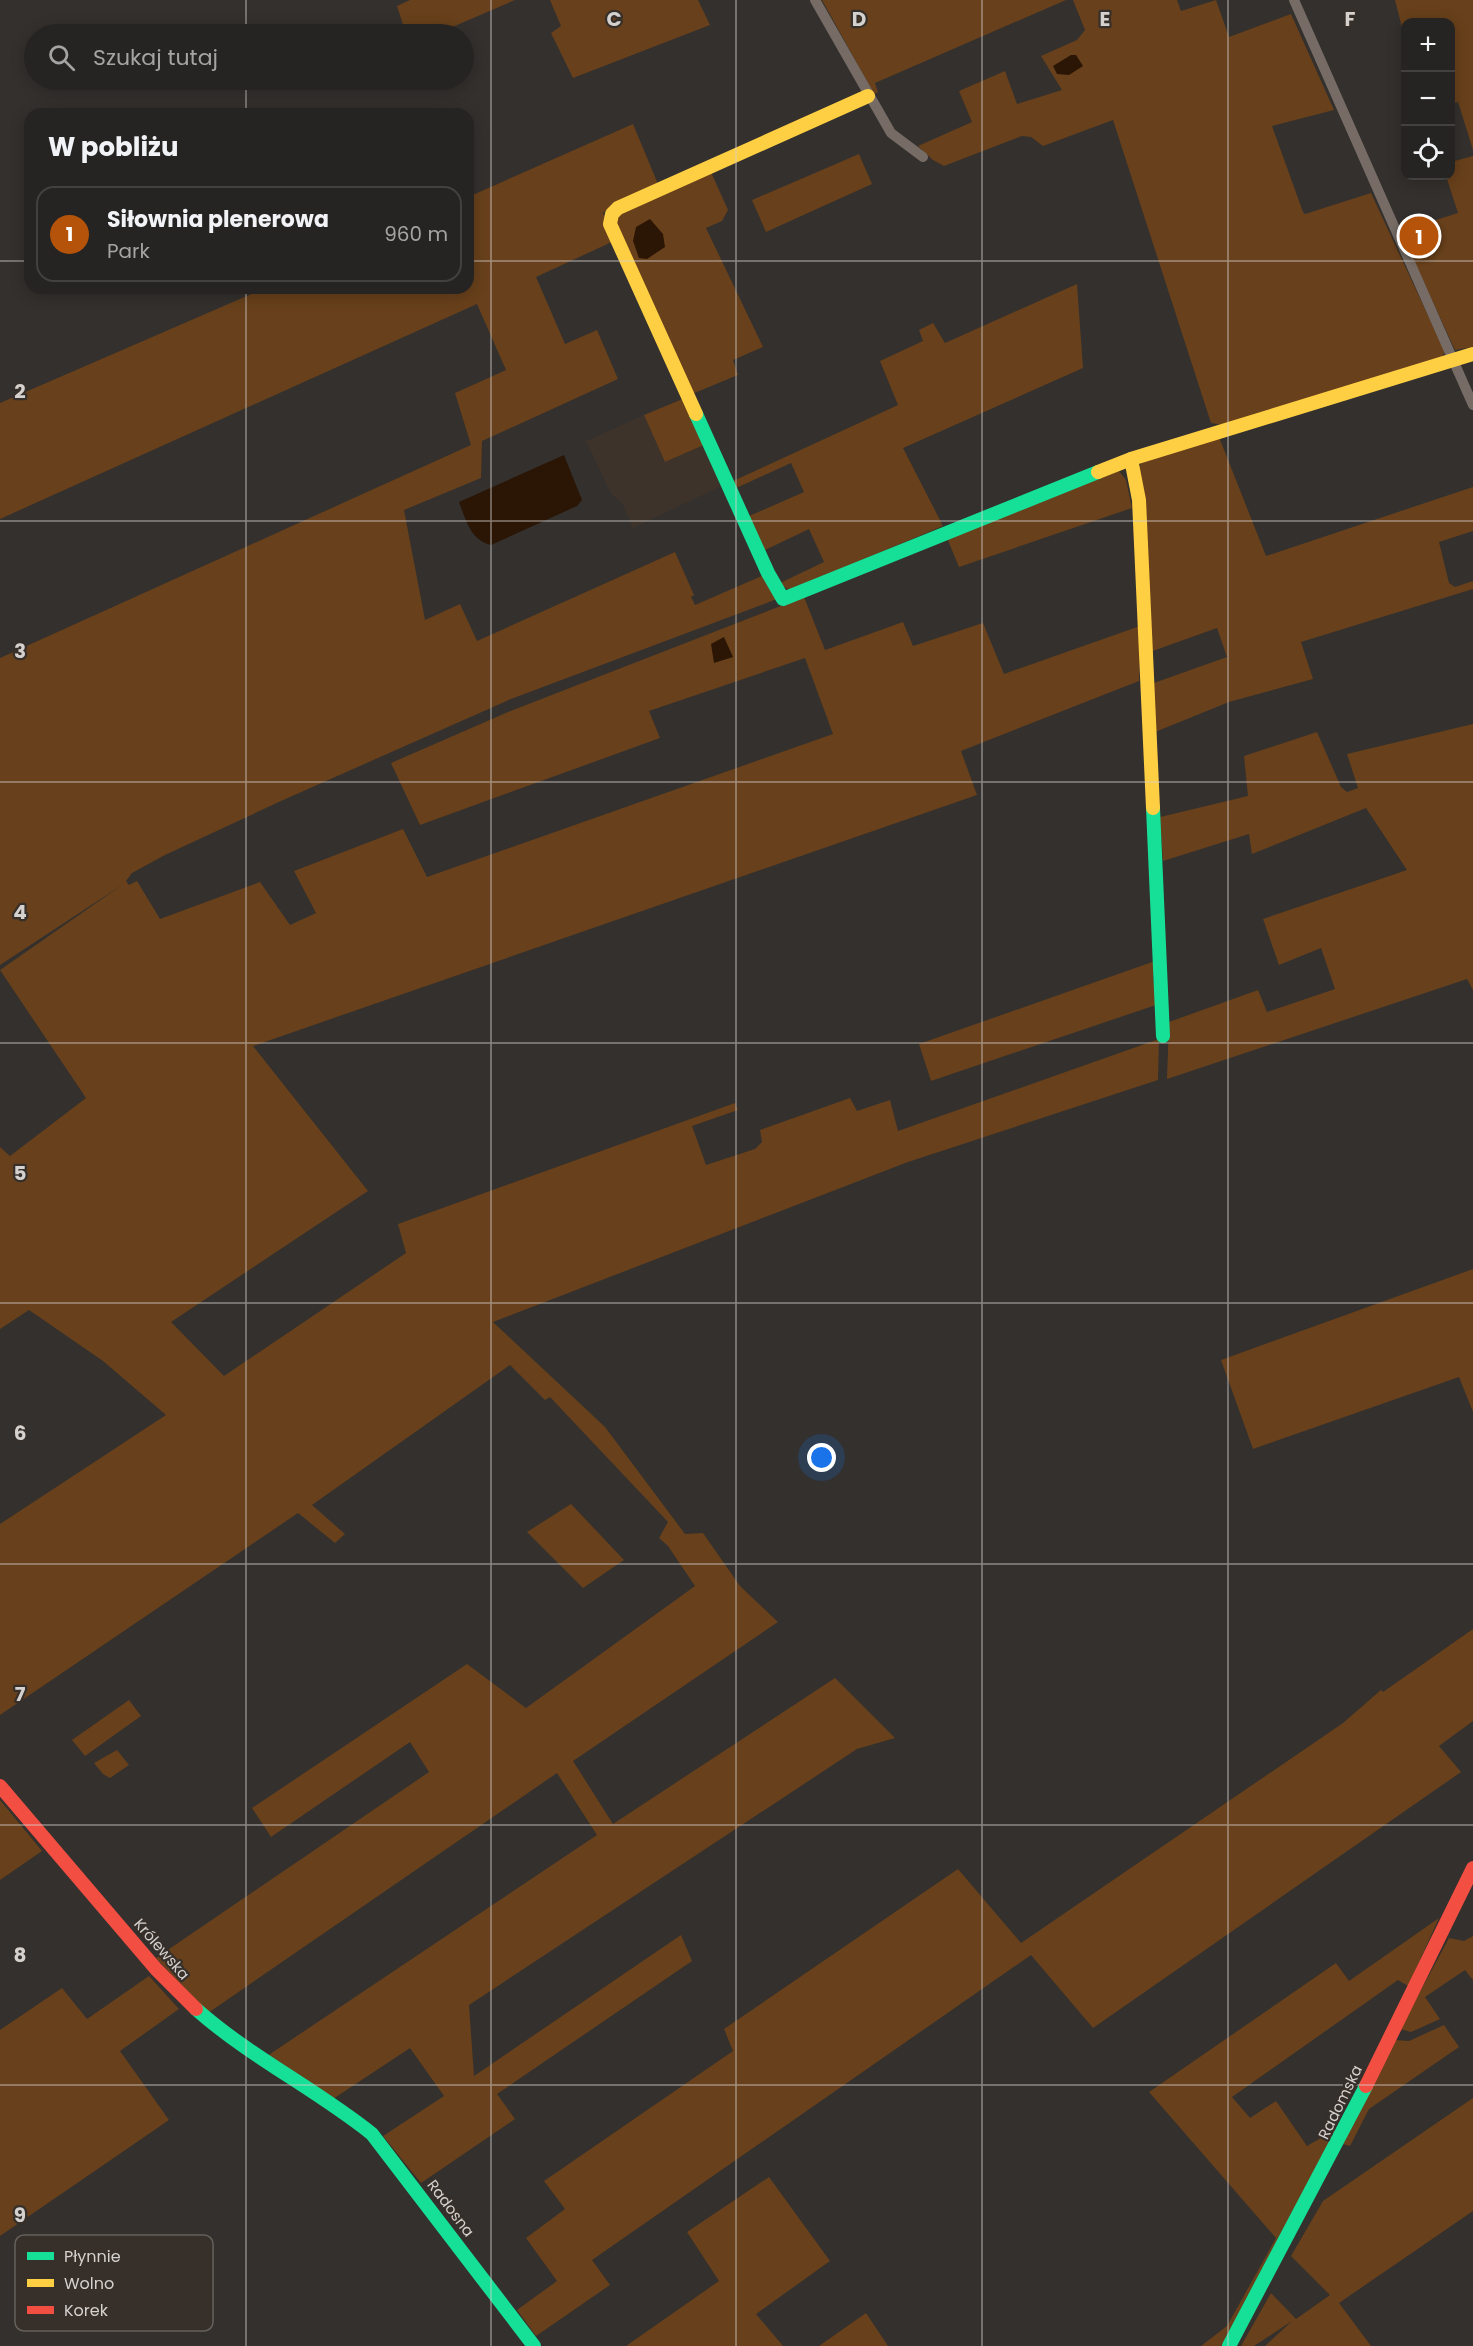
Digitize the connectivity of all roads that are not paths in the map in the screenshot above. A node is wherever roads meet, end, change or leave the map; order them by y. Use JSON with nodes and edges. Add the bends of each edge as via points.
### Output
{"nodes":[{"id":1,"x":815,"y":0,"type":"edge"},
{"id":2,"x":1294,"y":0,"type":"edge"},
{"id":3,"x":868,"y":96,"type":"junction"},
{"id":4,"x":922,"y":157,"type":"dead end"},
{"id":5,"x":1473,"y":354,"type":"edge"},
{"id":6,"x":1453,"y":360,"type":"junction"},
{"id":7,"x":1473,"y":405,"type":"edge"},
{"id":8,"x":1131,"y":459,"type":"junction"},
{"id":9,"x":1163,"y":1036,"type":"dead end"},
{"id":10,"x":0,"y":1786,"type":"edge"},
{"id":11,"x":1473,"y":1869,"type":"edge"},
{"id":12,"x":329,"y":2102,"type":"joint"},
{"id":13,"x":534,"y":2346,"type":"edge"},
{"id":14,"x":1230,"y":2346,"type":"edge"}],
"edges":[{"from":1,"to":3,"type":"street"},
{"from":2,"to":6,"type":"street"},
{"from":3,"to":4,"type":"street","via":[[891,133]]},
{"from":3,"to":8,"type":"street","via":[[618,208],[610,224],[783,599]]},
{"from":5,"to":6,"type":"street"},
{"from":6,"to":7,"type":"street"},
{"from":6,"to":8,"type":"street"},
{"from":8,"to":9,"type":"street","via":[[1139,500]]},
{"from":10,"to":12,"type":"street","name":"Królewska","via":[[189,2003],[238,2043]]},
{"from":11,"to":14,"type":"street","name":"Radomska","via":[[1336,2147]]},
{"from":12,"to":13,"type":"street","name":"Radosna","via":[[380,2143]]}]}
